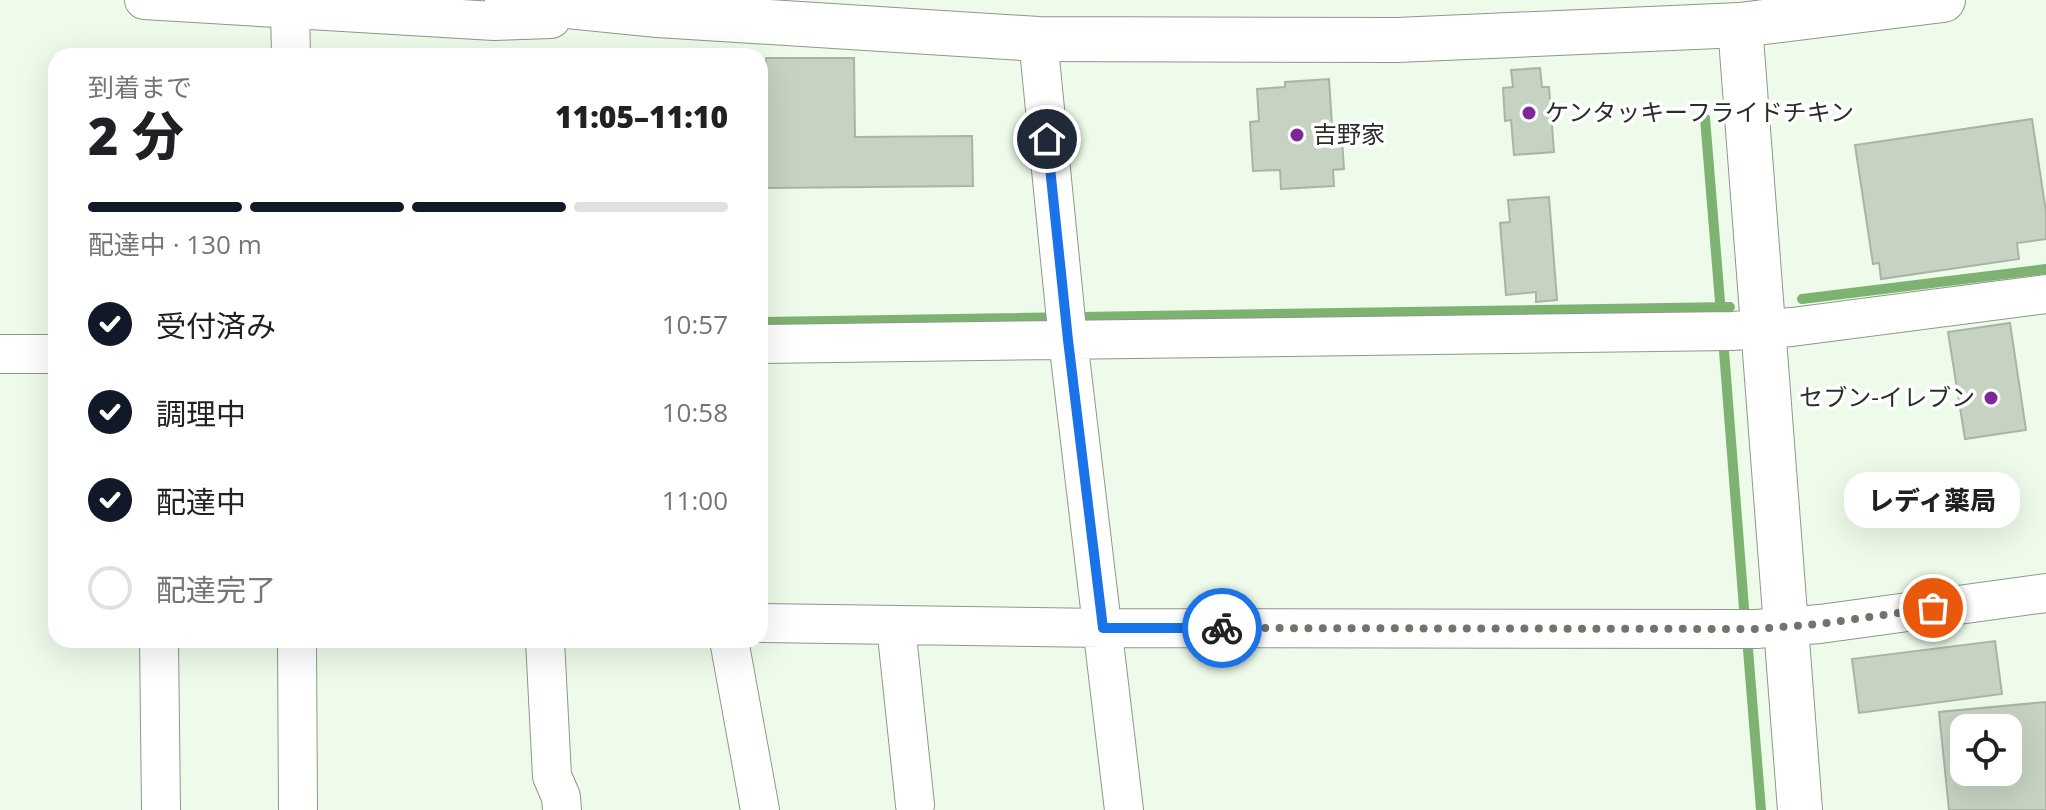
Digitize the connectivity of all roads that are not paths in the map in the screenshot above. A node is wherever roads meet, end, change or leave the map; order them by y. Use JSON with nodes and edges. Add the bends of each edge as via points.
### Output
{"nodes":[{"id":1,"x":144,"y":0,"type":"edge"},
{"id":2,"x":507,"y":0,"type":"edge"},
{"id":3,"x":1943,"y":0,"type":"edge"},
{"id":4,"x":290,"y":10,"type":"junction"},
{"id":5,"x":1738,"y":12,"type":"edge"},
{"id":6,"x":658,"y":15,"type":"junction"},
{"id":7,"x":1038,"y":39,"type":"junction"},
{"id":8,"x":291,"y":48,"type":"edge"},
{"id":9,"x":2046,"y":294,"type":"edge"},
{"id":10,"x":1736,"y":331,"type":"junction"},
{"id":11,"x":1061,"y":332,"type":"junction"},
{"id":12,"x":768,"y":344,"type":"edge"},
{"id":13,"x":0,"y":354,"type":"edge"},
{"id":14,"x":48,"y":354,"type":"edge"},
{"id":15,"x":2046,"y":593,"type":"edge"},
{"id":16,"x":768,"y":623,"type":"edge"},
{"id":17,"x":896,"y":626,"type":"junction"},
{"id":18,"x":1090,"y":628,"type":"junction"},
{"id":19,"x":1760,"y":628,"type":"junction"},
{"id":20,"x":159,"y":648,"type":"edge"},
{"id":21,"x":297,"y":648,"type":"edge"},
{"id":22,"x":545,"y":648,"type":"edge"},
{"id":23,"x":730,"y":648,"type":"edge"},
{"id":24,"x":915,"y":805,"type":"dead end"},
{"id":25,"x":161,"y":810,"type":"edge"},
{"id":26,"x":298,"y":810,"type":"edge"},
{"id":27,"x":562,"y":810,"type":"edge"},
{"id":28,"x":760,"y":810,"type":"edge"},
{"id":29,"x":1124,"y":810,"type":"edge"},
{"id":30,"x":1800,"y":810,"type":"edge"}],
"edges":[{"from":1,"to":4,"type":"street"},
{"from":2,"to":6,"type":"main road"},
{"from":3,"to":5,"type":"main road"},
{"from":4,"to":6,"type":"street","via":[[494,21]]},
{"from":4,"to":8,"type":"street"},
{"from":5,"to":7,"type":"main road","via":[[1397,40]]},
{"from":5,"to":10,"type":"main road"},
{"from":6,"to":7,"type":"main road"},
{"from":7,"to":11,"type":"street"},
{"from":9,"to":10,"type":"street"},
{"from":10,"to":11,"type":"street"},
{"from":10,"to":19,"type":"main road"},
{"from":11,"to":12,"type":"street"},
{"from":11,"to":18,"type":"street"},
{"from":13,"to":14,"type":"street"},
{"from":15,"to":19,"type":"street"},
{"from":16,"to":17,"type":"street"},
{"from":17,"to":18,"type":"street"},
{"from":17,"to":24,"type":"street"},
{"from":18,"to":19,"type":"street"},
{"from":18,"to":29,"type":"street"},
{"from":19,"to":30,"type":"main road"},
{"from":20,"to":25,"type":"street"},
{"from":21,"to":26,"type":"street"},
{"from":22,"to":27,"type":"street","via":[[552,776]]},
{"from":23,"to":28,"type":"street"}]}
